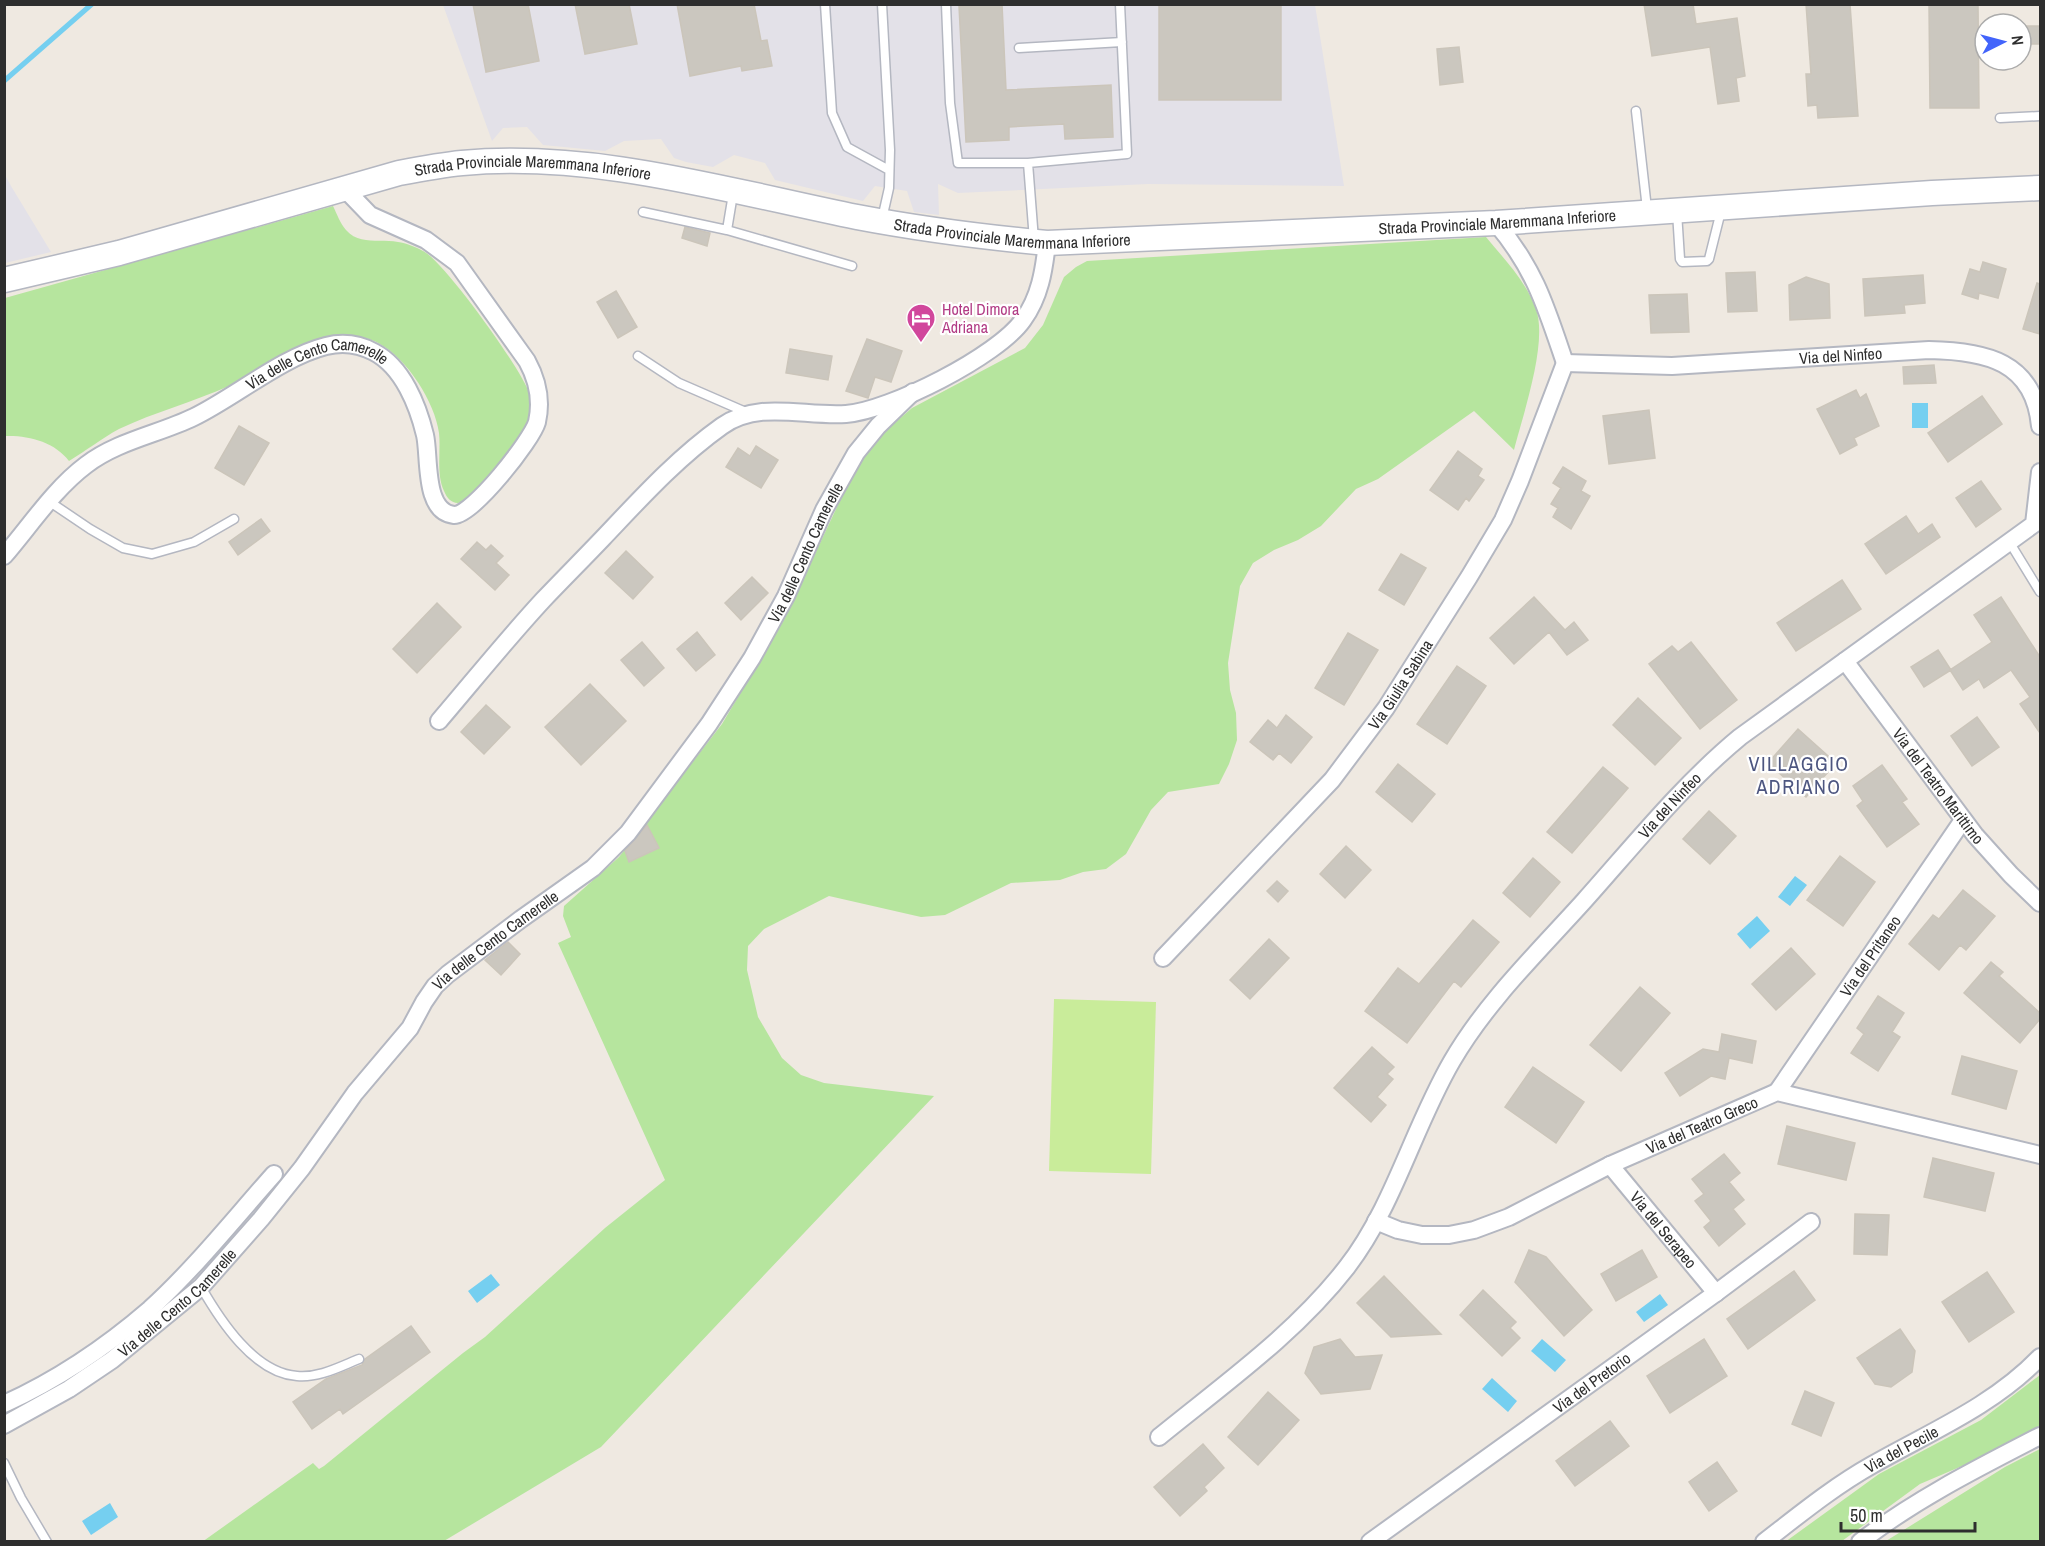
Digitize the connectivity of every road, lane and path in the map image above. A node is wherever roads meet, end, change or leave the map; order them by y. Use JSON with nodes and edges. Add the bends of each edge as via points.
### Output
{"nodes":[{"id":1,"x":825,"y":4,"type":"edge"},
{"id":2,"x":882,"y":4,"type":"edge"},
{"id":3,"x":946,"y":4,"type":"edge"},
{"id":4,"x":1120,"y":4,"type":"edge"},
{"id":5,"x":1122,"y":42,"type":"junction"},
{"id":6,"x":1019,"y":48,"type":"dead end"},
{"id":7,"x":1636,"y":111,"type":"dead end"},
{"id":8,"x":2040,"y":116,"type":"edge"},
{"id":9,"x":2000,"y":118,"type":"dead end"},
{"id":10,"x":1028,"y":163,"type":"junction"},
{"id":11,"x":889,"y":170,"type":"junction"},
{"id":12,"x":344,"y":188,"type":"junction"},
{"id":13,"x":2040,"y":188,"type":"edge"},
{"id":14,"x":733,"y":190,"type":"junction"},
{"id":15,"x":1722,"y":208,"type":"junction"},
{"id":16,"x":1677,"y":211,"type":"junction"},
{"id":17,"x":643,"y":212,"type":"dead end"},
{"id":18,"x":1647,"y":213,"type":"junction"},
{"id":19,"x":882,"y":221,"type":"junction"},
{"id":20,"x":1496,"y":223,"type":"junction"},
{"id":21,"x":727,"y":230,"type":"junction"},
{"id":22,"x":1041,"y":242,"type":"junction"},
{"id":23,"x":852,"y":266,"type":"dead end"},
{"id":24,"x":4,"y":280,"type":"edge"},
{"id":25,"x":638,"y":356,"type":"dead end"},
{"id":26,"x":1565,"y":363,"type":"junction"},
{"id":27,"x":913,"y":392,"type":"junction"},
{"id":28,"x":748,"y":414,"type":"junction"},
{"id":29,"x":2040,"y":426,"type":"edge"},
{"id":30,"x":2040,"y":472,"type":"edge"},
{"id":31,"x":50,"y":502,"type":"junction"},
{"id":32,"x":234,"y":519,"type":"dead end"},
{"id":33,"x":2037,"y":526,"type":"edge"},
{"id":34,"x":2010,"y":543,"type":"junction"},
{"id":35,"x":4,"y":556,"type":"edge"},
{"id":36,"x":2040,"y":592,"type":"edge"},
{"id":37,"x":1845,"y":661,"type":"junction"},
{"id":38,"x":439,"y":721,"type":"dead end"},
{"id":39,"x":1963,"y":820,"type":"junction"},
{"id":40,"x":2040,"y":903,"type":"edge"},
{"id":41,"x":1163,"y":958,"type":"dead end"},
{"id":42,"x":1777,"y":1092,"type":"junction"},
{"id":43,"x":2040,"y":1155,"type":"edge"},
{"id":44,"x":1610,"y":1165,"type":"junction"},
{"id":45,"x":274,"y":1174,"type":"dead end"},
{"id":46,"x":1376,"y":1221,"type":"junction"},
{"id":47,"x":1811,"y":1222,"type":"dead end"},
{"id":48,"x":201,"y":1287,"type":"junction"},
{"id":49,"x":1716,"y":1293,"type":"junction"},
{"id":50,"x":2040,"y":1357,"type":"edge"},
{"id":51,"x":359,"y":1359,"type":"dead end"},
{"id":52,"x":4,"y":1404,"type":"edge"},
{"id":53,"x":4,"y":1425,"type":"edge"},
{"id":54,"x":2040,"y":1436,"type":"edge"},
{"id":55,"x":1159,"y":1437,"type":"dead end"},
{"id":56,"x":4,"y":1463,"type":"edge"},
{"id":57,"x":47,"y":1542,"type":"edge"},
{"id":58,"x":1370,"y":1542,"type":"edge"},
{"id":59,"x":1764,"y":1542,"type":"edge"},
{"id":60,"x":1860,"y":1542,"type":"edge"}],
"edges":[{"from":1,"to":11,"type":"lane","via":[[832,113],[847,147]]},
{"from":2,"to":11,"type":"lane"},
{"from":3,"to":10,"type":"lane","via":[[950,103],[958,163]]},
{"from":4,"to":5,"type":"lane"},
{"from":5,"to":6,"type":"lane"},
{"from":5,"to":10,"type":"lane","via":[[1127,154]]},
{"from":7,"to":18,"type":"lane"},
{"from":8,"to":9,"type":"lane"},
{"from":10,"to":22,"type":"lane"},
{"from":11,"to":19,"type":"lane"},
{"from":12,"to":14,"type":"main road","name":"Strada Provinciale Maremmana Inferiore","via":[[445,165],[523,161],[582,165]]},
{"from":12,"to":24,"type":"main road","name":"Strada Provinciale Maremmana Inferiore","via":[[119,253]]},
{"from":12,"to":31,"type":"street","name":"Via delle Cento Camerelle","via":[[370,215],[426,240],[457,263],[536,378],[539,403],[533,434],[472,506],[454,515],[439,508],[431,487],[423,429],[405,386],[381,357],[362,347],[342,344],[299,356],[194,417],[100,455],[77,472]]},
{"from":13,"to":15,"type":"main road","name":"Strada Provinciale Maremmana Inferiore"},
{"from":14,"to":19,"type":"main road","name":"Strada Provinciale Maremmana Inferiore"},
{"from":14,"to":21,"type":"lane"},
{"from":15,"to":16,"type":"main road","name":"Strada Provinciale Maremmana Inferiore"},
{"from":15,"to":16,"type":"lane","via":[[1707,261],[1680,259]]},
{"from":16,"to":18,"type":"main road","name":"Strada Provinciale Maremmana Inferiore"},
{"from":17,"to":21,"type":"lane"},
{"from":18,"to":20,"type":"main road","name":"Strada Provinciale Maremmana Inferiore"},
{"from":19,"to":22,"type":"main road","name":"Strada Provinciale Maremmana Inferiore"},
{"from":20,"to":22,"type":"main road","name":"Strada Provinciale Maremmana Inferiore"},
{"from":20,"to":26,"type":"street","via":[[1535,279]]},
{"from":21,"to":23,"type":"lane"},
{"from":22,"to":27,"type":"street","name":"Via delle Cento Camerelle","via":[[1041,282],[1022,322],[999,345]]},
{"from":25,"to":28,"type":"lane","name":"Via delle Cento Camerelle","via":[[679,383]]},
{"from":26,"to":29,"type":"street","name":"Via del Ninfeo","via":[[1672,366],[1960,351],[1996,360],[2019,374],[2035,398]]},
{"from":26,"to":41,"type":"street","name":"Via Giulia Sabina","via":[[1503,520],[1386,708],[1332,780]]},
{"from":27,"to":28,"type":"street","name":"Via delle Cento Camerelle","via":[[894,402],[848,414]]},
{"from":27,"to":48,"type":"street","name":"Via delle Cento Camerelle","via":[[856,453],[757,648],[709,724],[638,822],[593,868],[435,986],[410,1028],[355,1094],[302,1168]]},
{"from":28,"to":38,"type":"street","name":"Via delle Cento Camerelle","via":[[719,428],[660,478],[543,601]]},
{"from":30,"to":33,"type":"street","name":"Via del Ninfeo"},
{"from":31,"to":32,"type":"lane","via":[[123,549],[153,554],[194,542]]},
{"from":31,"to":35,"type":"street","name":"Via delle Cento Camerelle"},
{"from":33,"to":34,"type":"street","name":"Via del Ninfeo"},
{"from":34,"to":36,"type":"lane"},
{"from":34,"to":37,"type":"street","name":"Via del Ninfeo"},
{"from":37,"to":39,"type":"street","name":"Via del Teatro Marittimo"},
{"from":37,"to":46,"type":"street","name":"Via del Ninfeo","via":[[1714,760],[1501,993],[1447,1070]]},
{"from":39,"to":40,"type":"street","name":"Via del Teatro Marittimo","via":[[1995,860]]},
{"from":39,"to":42,"type":"street","name":"Via del Pritaneo"},
{"from":42,"to":43,"type":"street","name":"Via del Teatro Greco"},
{"from":42,"to":44,"type":"street","name":"Via del Teatro Greco"},
{"from":44,"to":46,"type":"street","name":"Via del Teatro Greco","via":[[1519,1213],[1466,1232],[1422,1235]]},
{"from":44,"to":49,"type":"street","name":"Via del Serapeo"},
{"from":45,"to":52,"type":"street","name":"Via delle Cento Camerelle","via":[[150,1308],[66,1371]]},
{"from":46,"to":55,"type":"street","name":"Via del Ninfeo","via":[[1348,1266],[1297,1322]]},
{"from":47,"to":49,"type":"street","name":"Via del Pretorio"},
{"from":48,"to":51,"type":"lane","via":[[236,1340],[279,1371],[309,1376]]},
{"from":48,"to":53,"type":"street","name":"Via delle Cento Camerelle","via":[[112,1360]]},
{"from":49,"to":58,"type":"street","name":"Via del Pretorio"},
{"from":50,"to":59,"type":"street","name":"Via del Pecile","via":[[1988,1401],[1847,1480]]},
{"from":54,"to":60,"type":"street","via":[[1926,1496]]},
{"from":56,"to":57,"type":"lane"}]}
